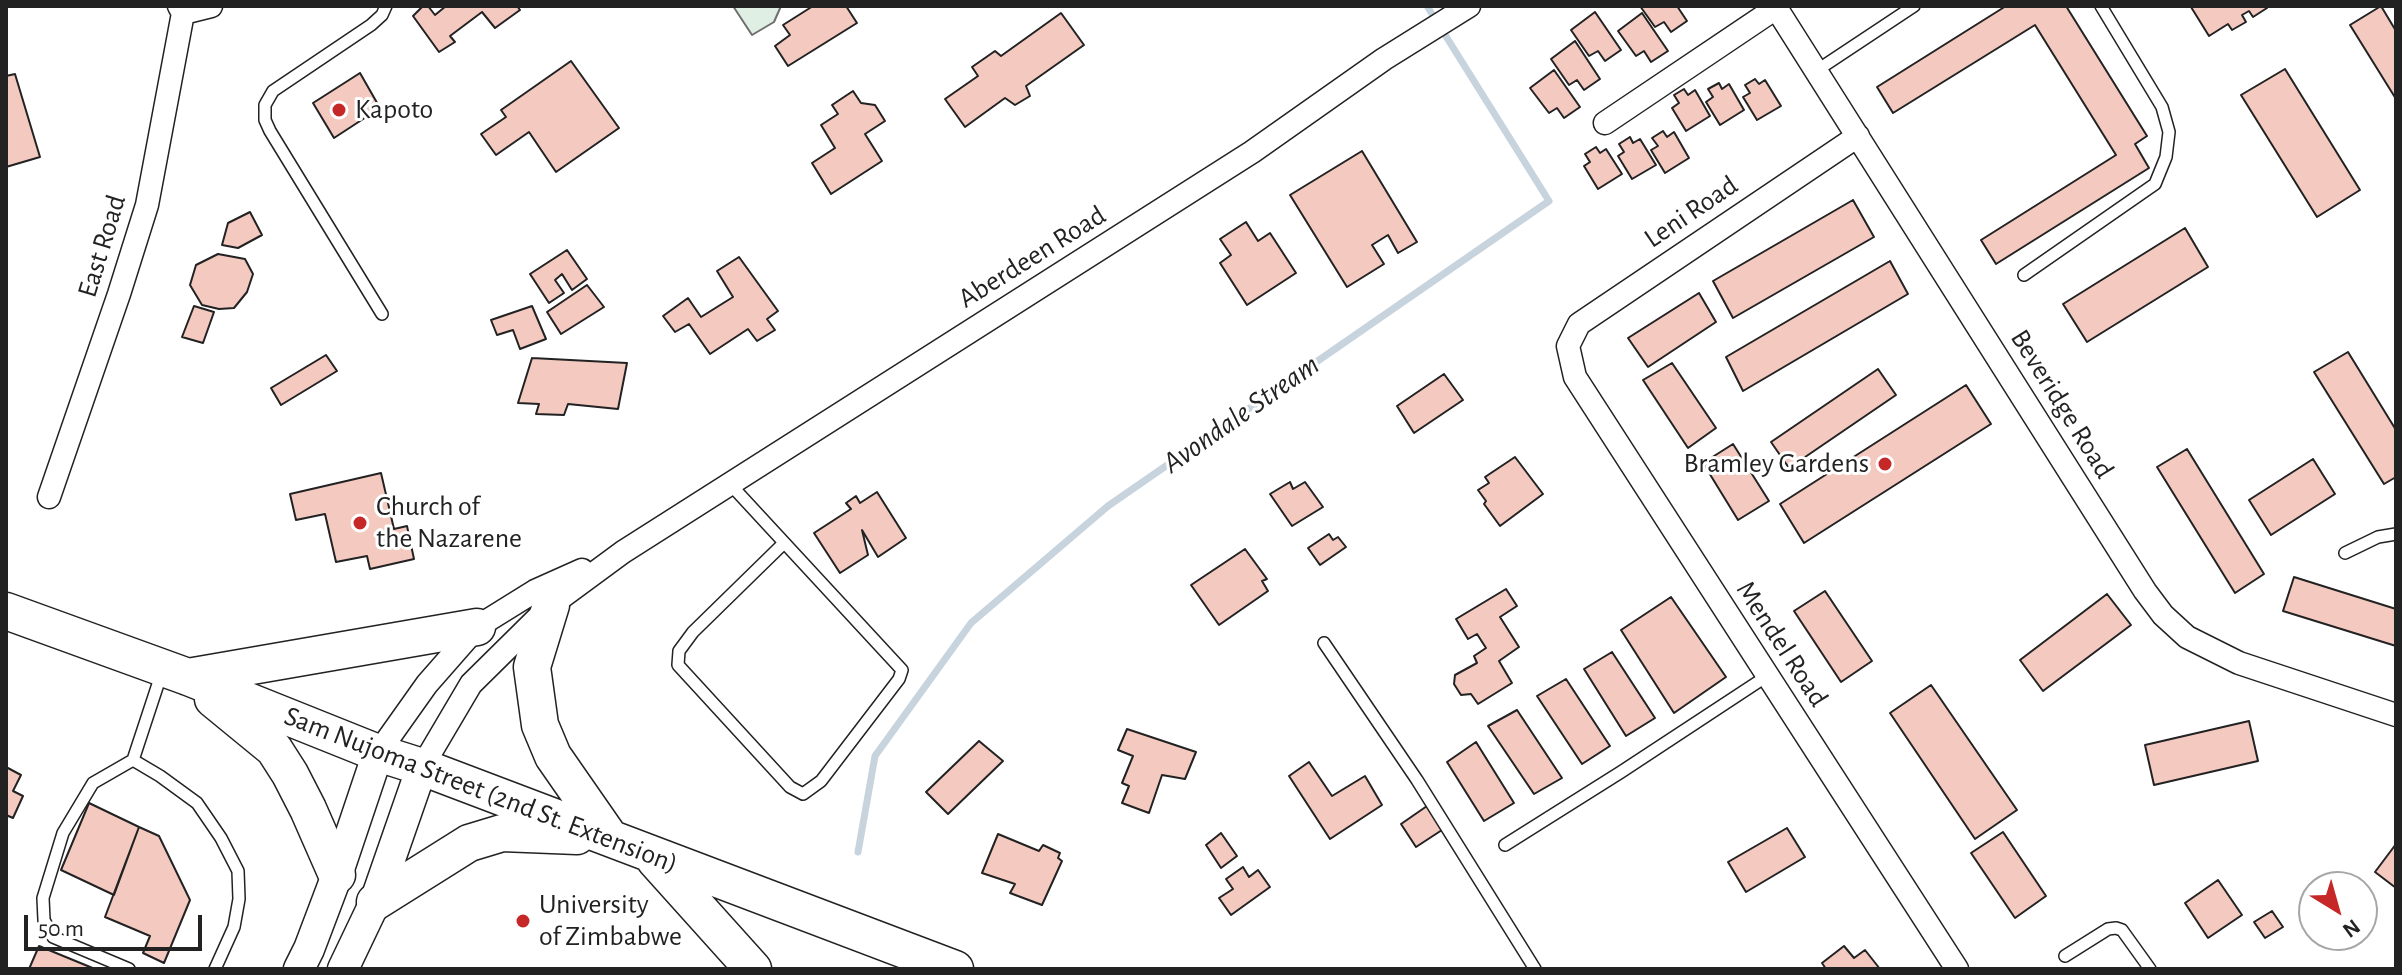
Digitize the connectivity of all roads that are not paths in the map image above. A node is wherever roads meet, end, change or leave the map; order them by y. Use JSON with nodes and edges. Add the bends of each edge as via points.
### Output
{"nodes":[{"id":1,"x":211,"y":6,"type":"edge"},
{"id":2,"x":386,"y":6,"type":"edge"},
{"id":3,"x":1469,"y":6,"type":"edge"},
{"id":4,"x":1914,"y":6,"type":"edge"},
{"id":5,"x":2101,"y":6,"type":"edge"},
{"id":6,"x":1776,"y":7,"type":"edge"},
{"id":7,"x":181,"y":9,"type":"edge"},
{"id":8,"x":1816,"y":71,"type":"junction"},
{"id":9,"x":1605,"y":123,"type":"dead end"},
{"id":10,"x":1858,"y":136,"type":"junction"},
{"id":11,"x":2024,"y":275,"type":"dead end"},
{"id":12,"x":382,"y":314,"type":"dead end"},
{"id":13,"x":1568,"y":346,"type":"joint"},
{"id":14,"x":730,"y":484,"type":"junction"},
{"id":15,"x":49,"y":497,"type":"dead end"},
{"id":16,"x":2396,"y":534,"type":"edge"},
{"id":17,"x":784,"y":543,"type":"junction"},
{"id":18,"x":623,"y":552,"type":"junction"},
{"id":19,"x":2345,"y":553,"type":"dead end"},
{"id":20,"x":551,"y":605,"type":"junction"},
{"id":21,"x":6,"y":611,"type":"edge"},
{"id":22,"x":477,"y":627,"type":"junction"},
{"id":23,"x":1324,"y":643,"type":"dead end"},
{"id":24,"x":175,"y":674,"type":"junction"},
{"id":25,"x":1767,"y":676,"type":"junction"},
{"id":26,"x":2396,"y":715,"type":"edge"},
{"id":27,"x":378,"y":753,"type":"junction"},
{"id":28,"x":133,"y":760,"type":"junction"},
{"id":29,"x":422,"y":767,"type":"junction"},
{"id":30,"x":610,"y":838,"type":"junction"},
{"id":31,"x":1505,"y":845,"type":"dead end"},
{"id":32,"x":651,"y":855,"type":"junction"},
{"id":33,"x":337,"y":875,"type":"junction"},
{"id":34,"x":375,"y":902,"type":"junction"},
{"id":35,"x":2065,"y":956,"type":"dead end"},
{"id":36,"x":129,"y":969,"type":"edge"},
{"id":37,"x":215,"y":969,"type":"edge"},
{"id":38,"x":299,"y":969,"type":"edge"},
{"id":39,"x":343,"y":969,"type":"edge"},
{"id":40,"x":753,"y":969,"type":"edge"},
{"id":41,"x":955,"y":969,"type":"edge"},
{"id":42,"x":1535,"y":969,"type":"edge"},
{"id":43,"x":1957,"y":969,"type":"edge"},
{"id":44,"x":2150,"y":969,"type":"edge"}],
"edges":[{"from":1,"to":7,"type":"street"},
{"from":2,"to":12,"type":"lane","via":[[371,25],[273,91],[265,105],[270,131]]},
{"from":3,"to":14,"type":"street","name":"Aberdeen Road","via":[[1252,152]]},
{"from":4,"to":8,"type":"lane"},
{"from":5,"to":11,"type":"lane","via":[[2162,107],[2169,132],[2166,157],[2155,184]]},
{"from":6,"to":8,"type":"street","name":"Beveridge Road"},
{"from":6,"to":9,"type":"street"},
{"from":7,"to":15,"type":"street","name":"East Road","via":[[147,205]]},
{"from":8,"to":10,"type":"street","name":"Beveridge Road"},
{"from":10,"to":13,"type":"street","name":"Leni Road","via":[[1579,324]]},
{"from":10,"to":26,"type":"street","name":"Beveridge Road","via":[[2163,615],[2187,637],[2239,663]]},
{"from":13,"to":25,"type":"street","name":"Mendel Road","via":[[1575,377]]},
{"from":14,"to":17,"type":"lane"},
{"from":14,"to":18,"type":"street","name":"Aberdeen Road"},
{"from":16,"to":19,"type":"lane"},
{"from":17,"to":17,"type":"lane","via":[[902,670],[821,781],[803,794],[790,787],[678,665],[679,651],[693,632]]},
{"from":18,"to":20,"type":"street","name":"Aberdeen Road"},
{"from":18,"to":22,"type":"street","name":"Aberdeen Road","via":[[535,591]]},
{"from":20,"to":29,"type":"street","name":"Aberdeen Road","via":[[471,684]]},
{"from":20,"to":30,"type":"highway","via":[[532,667],[540,725],[553,756]]},
{"from":21,"to":24,"type":"highway","name":"Sam Nujoma Street (2nd St. Extension)"},
{"from":22,"to":24,"type":"highway"},
{"from":22,"to":27,"type":"street","name":"Aberdeen Road","via":[[427,684]]},
{"from":23,"to":42,"type":"lane"},
{"from":24,"to":27,"type":"highway","name":"Sam Nujoma Street (2nd St. Extension)"},
{"from":24,"to":28,"type":"lane"},
{"from":24,"to":33,"type":"highway","via":[[274,749]]},
{"from":25,"to":31,"type":"lane"},
{"from":25,"to":43,"type":"street","name":"Mendel Road"},
{"from":27,"to":29,"type":"highway","name":"Sam Nujoma Street (2nd St. Extension)"},
{"from":27,"to":33,"type":"main road"},
{"from":28,"to":36,"type":"lane","via":[[93,783],[63,833],[43,898],[44,920],[53,937]]},
{"from":28,"to":37,"type":"lane","via":[[197,803],[238,871],[234,927]]},
{"from":29,"to":30,"type":"highway","name":"Sam Nujoma Street (2nd St. Extension)"},
{"from":29,"to":34,"type":"main road"},
{"from":30,"to":32,"type":"highway","name":"Sam Nujoma Street (2nd St. Extension)"},
{"from":30,"to":34,"type":"highway","via":[[502,833],[469,843]]},
{"from":32,"to":40,"type":"highway"},
{"from":32,"to":41,"type":"highway","name":"Sam Nujoma Street (2nd St. Extension)"},
{"from":33,"to":38,"type":"main road"},
{"from":34,"to":39,"type":"main road"},
{"from":35,"to":44,"type":"lane","via":[[2116,928]]}]}
